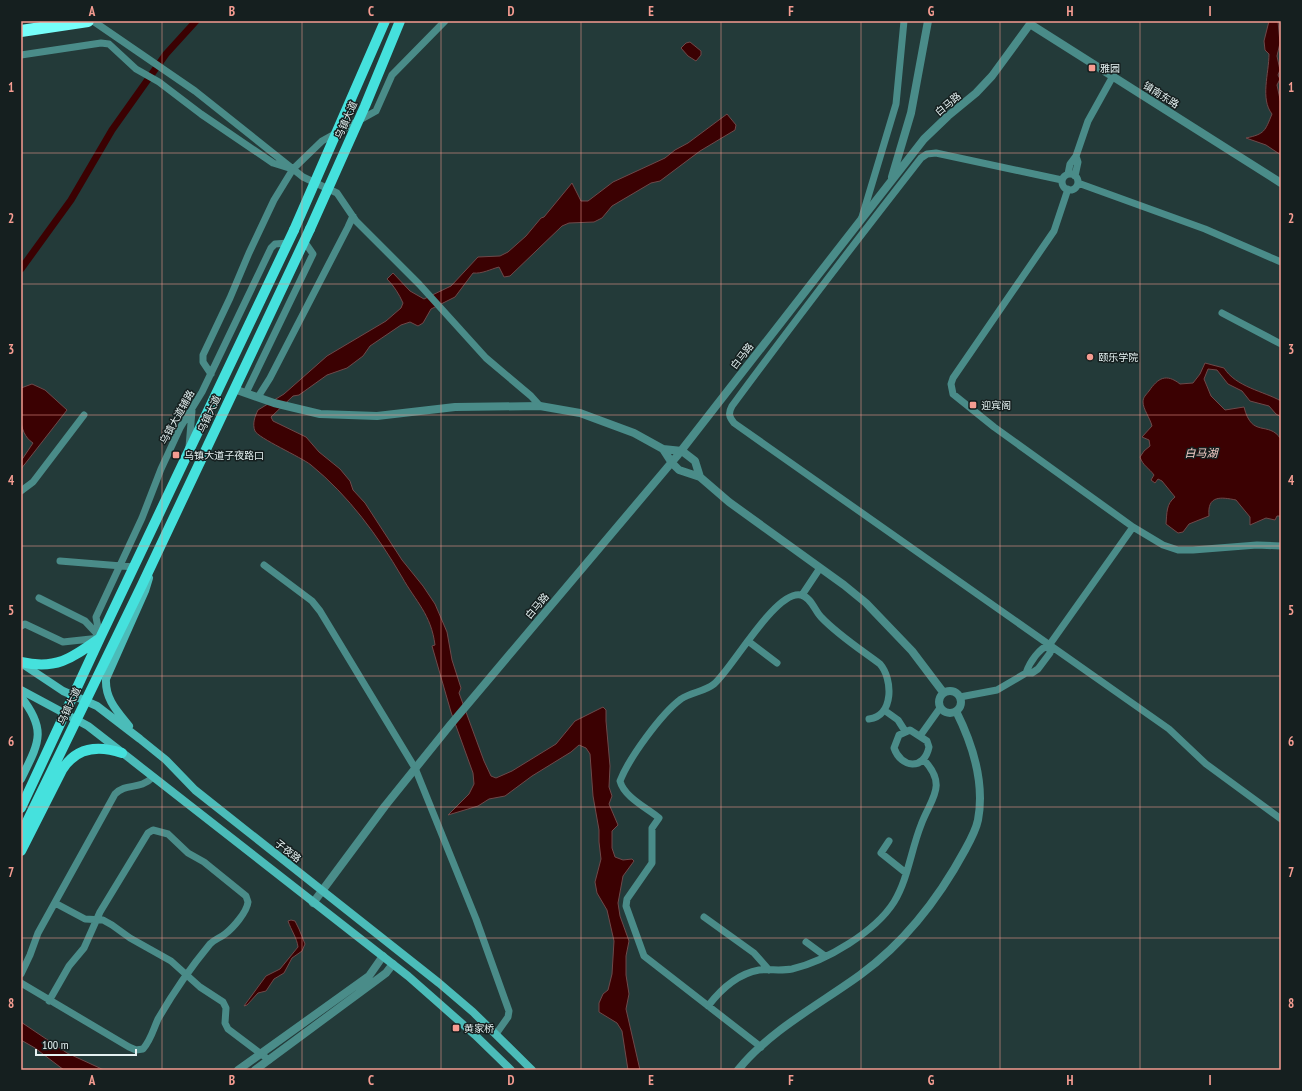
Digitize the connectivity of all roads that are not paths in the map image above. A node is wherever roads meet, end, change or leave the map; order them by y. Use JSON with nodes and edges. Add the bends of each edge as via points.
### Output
{"nodes":[{"id":1,"x":88,"y":21,"type":"edge"},
{"id":2,"x":93,"y":21,"type":"edge"},
{"id":3,"x":385,"y":21,"type":"edge"},
{"id":4,"x":400,"y":21,"type":"edge"},
{"id":5,"x":445,"y":21,"type":"edge"},
{"id":6,"x":904,"y":21,"type":"edge"},
{"id":7,"x":928,"y":21,"type":"edge"},
{"id":8,"x":1028,"y":22,"type":"edge"},
{"id":9,"x":21,"y":31,"type":"edge"},
{"id":10,"x":21,"y":54,"type":"edge"},
{"id":11,"x":1113,"y":76,"type":"junction"},
{"id":12,"x":293,"y":169,"type":"junction"},
{"id":13,"x":1071,"y":178,"type":"junction"},
{"id":14,"x":889,"y":183,"type":"junction"},
{"id":15,"x":1281,"y":183,"type":"edge"},
{"id":16,"x":1068,"y":189,"type":"junction"},
{"id":17,"x":353,"y":216,"type":"junction"},
{"id":18,"x":861,"y":219,"type":"junction"},
{"id":19,"x":304,"y":241,"type":"junction"},
{"id":20,"x":288,"y":243,"type":"junction"},
{"id":21,"x":1281,"y":262,"type":"edge"},
{"id":22,"x":1222,"y":313,"type":"dead end"},
{"id":23,"x":1281,"y":344,"type":"edge"},
{"id":24,"x":211,"y":374,"type":"junction"},
{"id":25,"x":234,"y":389,"type":"junction"},
{"id":26,"x":246,"y":393,"type":"junction"},
{"id":27,"x":259,"y":397,"type":"junction"},
{"id":28,"x":540,"y":406,"type":"junction"},
{"id":29,"x":192,"y":411,"type":"junction"},
{"id":30,"x":84,"y":415,"type":"dead end"},
{"id":31,"x":664,"y":449,"type":"junction"},
{"id":32,"x":682,"y":450,"type":"junction"},
{"id":33,"x":189,"y":451,"type":"junction"},
{"id":34,"x":672,"y":463,"type":"junction"},
{"id":35,"x":700,"y":477,"type":"junction"},
{"id":36,"x":21,"y":491,"type":"edge"},
{"id":37,"x":1133,"y":527,"type":"junction"},
{"id":38,"x":149,"y":535,"type":"junction"},
{"id":39,"x":162,"y":541,"type":"junction"},
{"id":40,"x":1281,"y":546,"type":"edge"},
{"id":41,"x":60,"y":561,"type":"dead end"},
{"id":42,"x":264,"y":565,"type":"dead end"},
{"id":43,"x":120,"y":566,"type":"junction"},
{"id":44,"x":134,"y":567,"type":"junction"},
{"id":45,"x":820,"y":568,"type":"junction"},
{"id":46,"x":149,"y":570,"type":"junction"},
{"id":47,"x":802,"y":595,"type":"junction"},
{"id":48,"x":39,"y":598,"type":"dead end"},
{"id":49,"x":23,"y":625,"type":"edge"},
{"id":50,"x":100,"y":638,"type":"junction"},
{"id":51,"x":748,"y":641,"type":"junction"},
{"id":52,"x":1050,"y":644,"type":"junction"},
{"id":53,"x":1035,"y":657,"type":"junction"},
{"id":54,"x":21,"y":662,"type":"edge"},
{"id":55,"x":777,"y":663,"type":"dead end"},
{"id":56,"x":1043,"y":663,"type":"junction"},
{"id":57,"x":1026,"y":673,"type":"junction"},
{"id":58,"x":21,"y":690,"type":"edge"},
{"id":59,"x":943,"y":692,"type":"junction"},
{"id":60,"x":21,"y":696,"type":"edge"},
{"id":61,"x":73,"y":696,"type":"junction"},
{"id":62,"x":960,"y":697,"type":"junction"},
{"id":63,"x":85,"y":700,"type":"junction"},
{"id":64,"x":940,"y":708,"type":"junction"},
{"id":65,"x":884,"y":710,"type":"junction"},
{"id":66,"x":956,"y":711,"type":"junction"},
{"id":67,"x":65,"y":713,"type":"junction"},
{"id":68,"x":77,"y":719,"type":"junction"},
{"id":69,"x":869,"y":719,"type":"dead end"},
{"id":70,"x":905,"y":731,"type":"junction"},
{"id":71,"x":920,"y":736,"type":"junction"},
{"id":72,"x":140,"y":739,"type":"junction"},
{"id":73,"x":122,"y":753,"type":"junction"},
{"id":74,"x":924,"y":760,"type":"junction"},
{"id":75,"x":415,"y":768,"type":"junction"},
{"id":76,"x":153,"y":777,"type":"junction"},
{"id":77,"x":21,"y":779,"type":"edge"},
{"id":78,"x":21,"y":808,"type":"edge"},
{"id":79,"x":1281,"y":819,"type":"edge"},
{"id":80,"x":21,"y":834,"type":"edge"},
{"id":81,"x":889,"y":841,"type":"dead end"},
{"id":82,"x":21,"y":851,"type":"edge"},
{"id":83,"x":906,"y":873,"type":"junction"},
{"id":84,"x":322,"y":890,"type":"junction"},
{"id":85,"x":55,"y":903,"type":"junction"},
{"id":86,"x":313,"y":903,"type":"junction"},
{"id":87,"x":704,"y":917,"type":"dead end"},
{"id":88,"x":97,"y":920,"type":"junction"},
{"id":89,"x":806,"y":942,"type":"dead end"},
{"id":90,"x":383,"y":956,"type":"junction"},
{"id":91,"x":825,"y":956,"type":"junction"},
{"id":92,"x":393,"y":964,"type":"junction"},
{"id":93,"x":769,"y":970,"type":"junction"},
{"id":94,"x":21,"y":974,"type":"edge"},
{"id":95,"x":187,"y":975,"type":"junction"},
{"id":96,"x":21,"y":983,"type":"edge"},
{"id":97,"x":49,"y":1000,"type":"junction"},
{"id":98,"x":708,"y":1006,"type":"junction"},
{"id":99,"x":496,"y":1034,"type":"junction"},
{"id":100,"x":761,"y":1047,"type":"junction"},
{"id":101,"x":261,"y":1054,"type":"junction"},
{"id":102,"x":269,"y":1060,"type":"junction"},
{"id":103,"x":238,"y":1070,"type":"edge"},
{"id":104,"x":255,"y":1070,"type":"edge"},
{"id":105,"x":510,"y":1070,"type":"edge"},
{"id":106,"x":532,"y":1070,"type":"edge"},
{"id":107,"x":738,"y":1070,"type":"edge"}],
"edges":[{"from":1,"to":9,"type":"highway"},
{"from":2,"to":12,"type":"street","via":[[195,91]]},
{"from":3,"to":20,"type":"main road","name":"乌镇大道","bridge":true},
{"from":4,"to":19,"type":"main road","name":"乌镇大道","bridge":true},
{"from":5,"to":12,"type":"street","via":[[392,75],[376,111],[322,140]]},
{"from":6,"to":18,"type":"street","via":[[896,104]]},
{"from":7,"to":14,"type":"street","via":[[911,113]]},
{"from":8,"to":11,"type":"street","name":"镇南东路"},
{"from":8,"to":14,"type":"street","name":"白马路","via":[[992,76],[924,139]]},
{"from":10,"to":12,"type":"street","via":[[109,44],[140,71],[200,114],[273,163]]},
{"from":11,"to":13,"type":"street","via":[[1088,121],[1076,156],[1078,162]]},
{"from":11,"to":15,"type":"street","name":"镇南东路"},
{"from":12,"to":17,"type":"street","via":[[303,177],[337,193]]},
{"from":12,"to":24,"type":"street","via":[[274,200],[203,356],[203,362]]},
{"from":13,"to":16,"type":"street","via":[[1064,187]]},
{"from":13,"to":16,"type":"street","via":[[1075,188]]},
{"from":13,"to":21,"type":"street","via":[[1205,229]]},
{"from":13,"to":52,"type":"street","via":[[943,154],[927,154],[921,158],[729,412],[734,423]]},
{"from":14,"to":18,"type":"street","name":"白马路"},
{"from":16,"to":37,"type":"street","via":[[1054,231],[951,384],[957,398],[964,404]]},
{"from":17,"to":27,"type":"street"},
{"from":17,"to":28,"type":"street","via":[[486,358]]},
{"from":18,"to":32,"type":"street","name":"白马路"},
{"from":19,"to":25,"type":"main road","name":"乌镇大道"},
{"from":19,"to":26,"type":"street","via":[[313,254]]},
{"from":20,"to":24,"type":"street","name":"乌镇大道辅路","via":[[275,244],[271,248]]},
{"from":20,"to":33,"type":"main road","name":"乌镇大道"},
{"from":22,"to":23,"type":"street"},
{"from":24,"to":29,"type":"street","name":"乌镇大道辅路"},
{"from":25,"to":26,"type":"street"},
{"from":25,"to":39,"type":"main road","name":"乌镇大道"},
{"from":26,"to":27,"type":"street"},
{"from":27,"to":28,"type":"street","via":[[320,414],[377,416],[455,407]]},
{"from":28,"to":31,"type":"street","via":[[580,412],[634,433]]},
{"from":29,"to":33,"type":"street"},
{"from":29,"to":43,"type":"street","name":"乌镇大道辅路","via":[[180,428]]},
{"from":30,"to":36,"type":"street","via":[[33,482]]},
{"from":31,"to":32,"type":"street"},
{"from":31,"to":34,"type":"street"},
{"from":32,"to":34,"type":"street","name":"白马路"},
{"from":32,"to":35,"type":"street","via":[[694,461]]},
{"from":33,"to":38,"type":"main road","name":"乌镇大道"},
{"from":34,"to":35,"type":"street","via":[[679,470]]},
{"from":34,"to":75,"type":"street","name":"白马路"},
{"from":35,"to":45,"type":"street","via":[[729,502]]},
{"from":37,"to":40,"type":"street","via":[[1164,546],[1178,550]]},
{"from":37,"to":52,"type":"street"},
{"from":38,"to":39,"type":"main road"},
{"from":38,"to":44,"type":"main road","name":"乌镇大道"},
{"from":39,"to":46,"type":"main road","name":"乌镇大道"},
{"from":41,"to":43,"type":"street"},
{"from":42,"to":75,"type":"street","via":[[312,601],[320,611]]},
{"from":43,"to":44,"type":"street"},
{"from":43,"to":50,"type":"street","name":"乌镇大道辅路","via":[[96,617]]},
{"from":44,"to":50,"type":"main road","name":"乌镇大道"},
{"from":45,"to":47,"type":"street"},
{"from":45,"to":59,"type":"street","via":[[884,620],[912,651]]},
{"from":46,"to":63,"type":"main road","name":"乌镇大道"},
{"from":46,"to":72,"type":"main road","via":[[149,581],[106,679],[105,687],[110,702]]},
{"from":47,"to":51,"type":"street","via":[[787,599],[778,606]]},
{"from":47,"to":65,"type":"street","via":[[827,623],[886,670],[889,693]]},
{"from":48,"to":50,"type":"street","via":[[85,622]]},
{"from":49,"to":50,"type":"street","via":[[64,642]]},
{"from":50,"to":54,"type":"main road","via":[[74,656],[54,664],[44,666]]},
{"from":50,"to":61,"type":"main road","name":"乌镇大道"},
{"from":51,"to":55,"type":"street"},
{"from":51,"to":98,"type":"street","via":[[714,684],[682,699],[669,710],[644,741],[620,782],[627,793],[659,818],[652,828],[652,863],[627,899],[626,906],[640,950],[644,956]]},
{"from":52,"to":53,"type":"street","via":[[1042,648]]},
{"from":52,"to":56,"type":"street","via":[[1050,653]]},
{"from":52,"to":79,"type":"street","via":[[1169,729],[1206,764]]},
{"from":53,"to":56,"type":"street"},
{"from":53,"to":57,"type":"street"},
{"from":54,"to":61,"type":"main road","name":"子夜路","via":[[54,686]]},
{"from":56,"to":57,"type":"street","via":[[1038,670]]},
{"from":57,"to":62,"type":"street","via":[[997,690]]},
{"from":58,"to":67,"type":"main road"},
{"from":59,"to":62,"type":"street","via":[[955,691]]},
{"from":59,"to":64,"type":"street","via":[[939,698]]},
{"from":60,"to":77,"type":"main road","via":[[33,712],[39,735]]},
{"from":61,"to":63,"type":"main road","name":"子夜路"},
{"from":61,"to":67,"type":"main road","name":"乌镇大道"},
{"from":62,"to":66,"type":"street","via":[[961,705]]},
{"from":63,"to":68,"type":"main road","name":"乌镇大道"},
{"from":63,"to":72,"type":"main road","name":"子夜路","via":[[97,706]]},
{"from":64,"to":66,"type":"street","via":[[949,713]]},
{"from":64,"to":71,"type":"street"},
{"from":65,"to":69,"type":"street","via":[[875,718]]},
{"from":65,"to":70,"type":"street","via":[[898,720]]},
{"from":66,"to":100,"type":"street","via":[[972,752],[979,780],[978,820],[957,864],[924,912],[889,950],[862,974]]},
{"from":67,"to":68,"type":"main road"},
{"from":67,"to":78,"type":"main road","name":"乌镇大道"},
{"from":68,"to":73,"type":"main road"},
{"from":68,"to":80,"type":"main road","name":"乌镇大道"},
{"from":70,"to":71,"type":"street","via":[[910,730]]},
{"from":70,"to":74,"type":"street","via":[[894,742],[896,753],[912,765]]},
{"from":71,"to":74,"type":"street","via":[[927,741],[929,747]]},
{"from":72,"to":84,"type":"main road","name":"子夜路","via":[[166,760],[195,790]]},
{"from":73,"to":76,"type":"main road"},
{"from":73,"to":82,"type":"main road","via":[[105,748],[90,749],[69,760]]},
{"from":74,"to":83,"type":"street","via":[[935,775],[937,792],[917,833]]},
{"from":75,"to":84,"type":"street","name":"白马路"},
{"from":75,"to":99,"type":"street","via":[[468,898],[509,1011],[508,1017]]},
{"from":76,"to":85,"type":"street","via":[[143,785],[124,788],[115,794]]},
{"from":76,"to":86,"type":"main road"},
{"from":81,"to":83,"type":"street","via":[[881,852]]},
{"from":83,"to":91,"type":"street","via":[[899,892],[885,914],[858,937]]},
{"from":84,"to":86,"type":"street","name":"白马路"},
{"from":84,"to":99,"type":"main road","name":"子夜路","via":[[419,966]]},
{"from":85,"to":88,"type":"street","via":[[85,919]]},
{"from":85,"to":94,"type":"street","via":[[38,933]]},
{"from":86,"to":90,"type":"main road"},
{"from":87,"to":93,"type":"street","via":[[754,953]]},
{"from":88,"to":95,"type":"street","via":[[103,920],[171,961]]},
{"from":88,"to":95,"type":"street","via":[[143,839],[153,830],[168,834],[188,853],[240,890],[248,902],[246,909],[228,932],[214,940]]},
{"from":88,"to":97,"type":"street","via":[[84,948],[69,966]]},
{"from":89,"to":91,"type":"street"},
{"from":90,"to":92,"type":"main road"},
{"from":90,"to":101,"type":"street","via":[[369,976]]},
{"from":91,"to":93,"type":"street","via":[[791,969]]},
{"from":92,"to":102,"type":"street","via":[[386,973]]},
{"from":92,"to":105,"type":"main road","via":[[475,1035]]},
{"from":93,"to":98,"type":"street","via":[[759,970],[734,980],[719,992]]},
{"from":95,"to":97,"type":"street","via":[[158,1020],[148,1044],[139,1050],[129,1047]]},
{"from":95,"to":101,"type":"street","via":[[223,1002],[228,1029]]},
{"from":96,"to":97,"type":"street"},
{"from":98,"to":100,"type":"street"},
{"from":99,"to":106,"type":"main road","name":"子夜路"},
{"from":100,"to":107,"type":"street"},
{"from":101,"to":102,"type":"street"},
{"from":101,"to":103,"type":"street"},
{"from":102,"to":104,"type":"street"}]}
